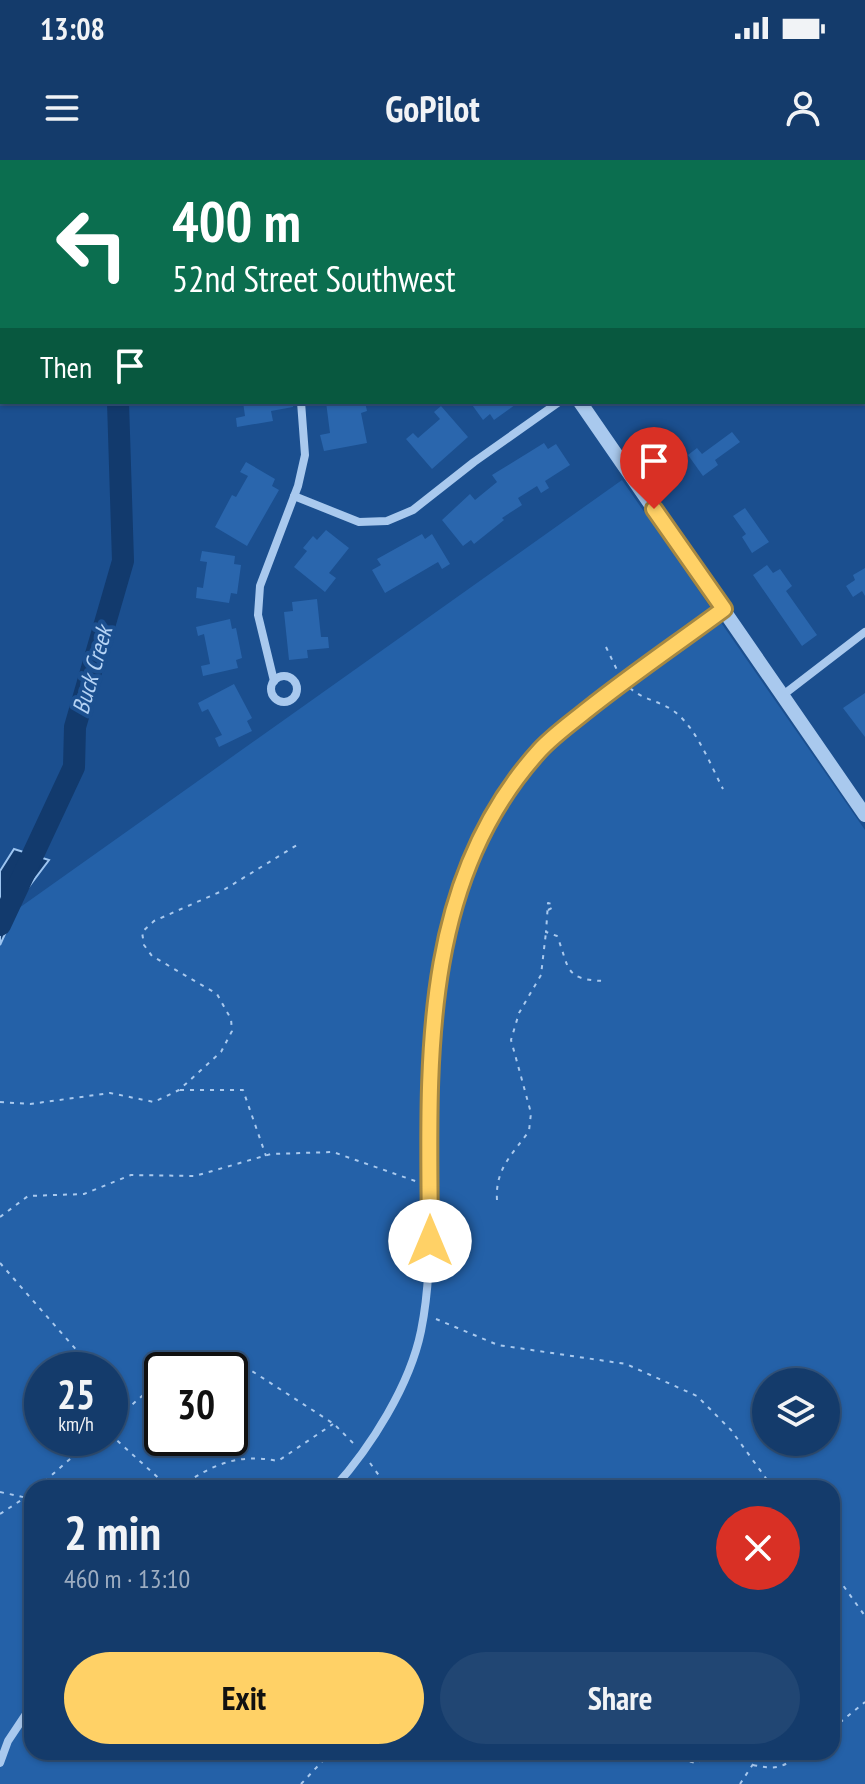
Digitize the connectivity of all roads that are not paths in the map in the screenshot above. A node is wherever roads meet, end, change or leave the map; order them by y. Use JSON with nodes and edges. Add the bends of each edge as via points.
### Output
{"nodes":[{"id":1,"x":301,"y":404,"type":"edge"},
{"id":2,"x":556,"y":404,"type":"edge"},
{"id":3,"x":581,"y":404,"type":"edge"},
{"id":4,"x":294,"y":496,"type":"junction"},
{"id":5,"x":724,"y":609,"type":"junction"},
{"id":6,"x":865,"y":632,"type":"edge"},
{"id":7,"x":274,"y":681,"type":"dead end"},
{"id":8,"x":783,"y":695,"type":"junction"},
{"id":9,"x":865,"y":815,"type":"edge"},
{"id":10,"x":340,"y":1480,"type":"edge"},
{"id":11,"x":24,"y":1717,"type":"edge"},
{"id":12,"x":0,"y":1763,"type":"edge"}],
"edges":[{"from":1,"to":4,"type":"street","via":[[305,455]]},
{"from":2,"to":4,"type":"street","via":[[413,510],[387,521],[359,522]]},
{"from":3,"to":5,"type":"street"},
{"from":4,"to":7,"type":"street","via":[[260,586],[258,615]]},
{"from":5,"to":8,"type":"street"},
{"from":5,"to":10,"type":"street","via":[[542,748],[496,808],[468,862],[445,942],[431,1044],[429,1281],[420,1334],[402,1386]]},
{"from":6,"to":8,"type":"street"},
{"from":8,"to":9,"type":"street"},
{"from":11,"to":12,"type":"street"}]}
